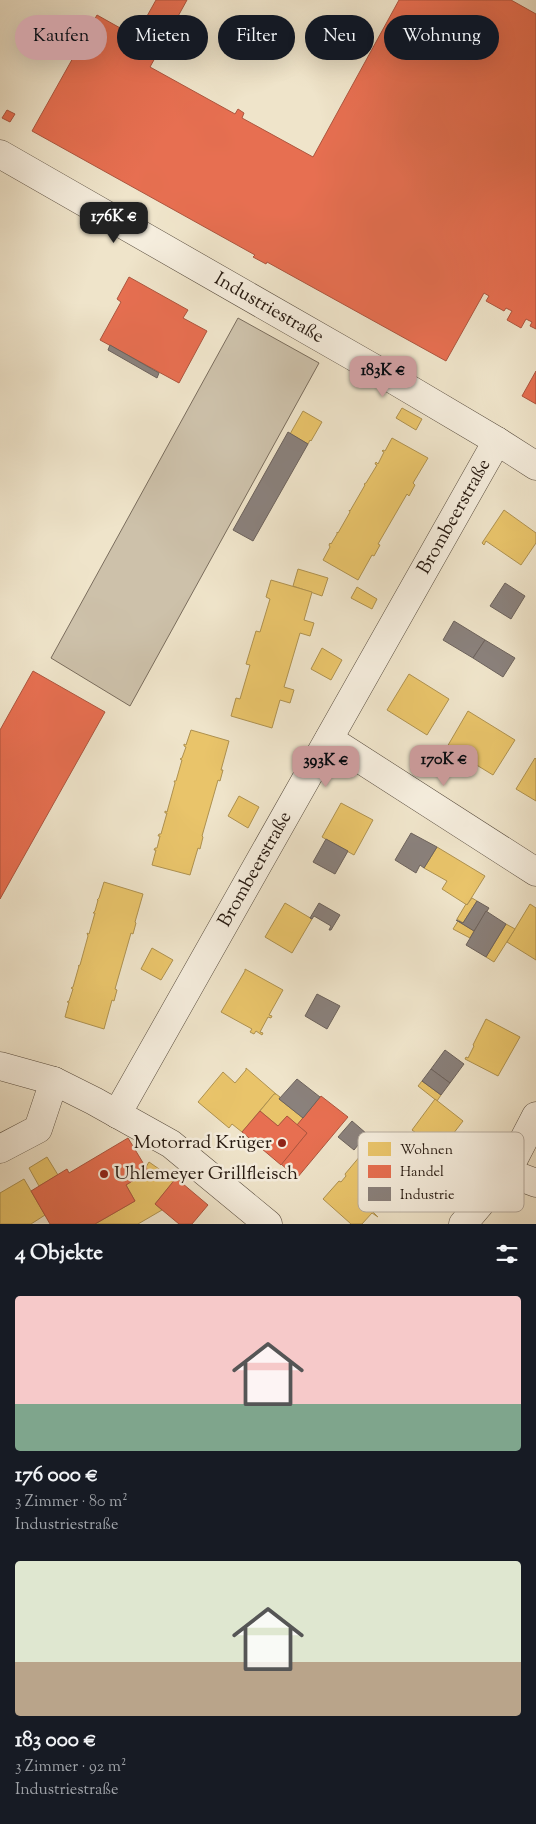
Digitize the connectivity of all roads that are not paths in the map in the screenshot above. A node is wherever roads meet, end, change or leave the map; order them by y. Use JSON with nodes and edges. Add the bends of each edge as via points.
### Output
{"nodes":[{"id":1,"x":0,"y":154,"type":"edge"},
{"id":2,"x":497,"y":441,"type":"junction"},
{"id":3,"x":536,"y":466,"type":"edge"},
{"id":4,"x":329,"y":739,"type":"junction"},
{"id":5,"x":536,"y":872,"type":"edge"},
{"id":6,"x":0,"y":1066,"type":"edge"},
{"id":7,"x":54,"y":1081,"type":"junction"},
{"id":8,"x":117,"y":1114,"type":"junction"},
{"id":9,"x":536,"y":1116,"type":"edge"},
{"id":10,"x":524,"y":1139,"type":"edge"},
{"id":11,"x":0,"y":1149,"type":"edge"},
{"id":12,"x":524,"y":1178,"type":"edge"},
{"id":13,"x":536,"y":1183,"type":"edge"},
{"id":14,"x":473,"y":1212,"type":"edge"},
{"id":15,"x":268,"y":1224,"type":"edge"},
{"id":16,"x":463,"y":1224,"type":"edge"}],
"edges":[{"from":1,"to":2,"type":"street","name":"Industriestraße"},
{"from":2,"to":3,"type":"street","name":"Industriestraße"},
{"from":2,"to":4,"type":"street","name":"Brombeerstraße"},
{"from":4,"to":5,"type":"street"},
{"from":4,"to":8,"type":"street","name":"Brombeerstraße"},
{"from":6,"to":7,"type":"street"},
{"from":7,"to":8,"type":"street"},
{"from":7,"to":11,"type":"street","via":[[38,1129]]},
{"from":8,"to":15,"type":"street","via":[[171,1144]]},
{"from":9,"to":10,"type":"street"},
{"from":12,"to":13,"type":"street"},
{"from":14,"to":16,"type":"street"}]}
